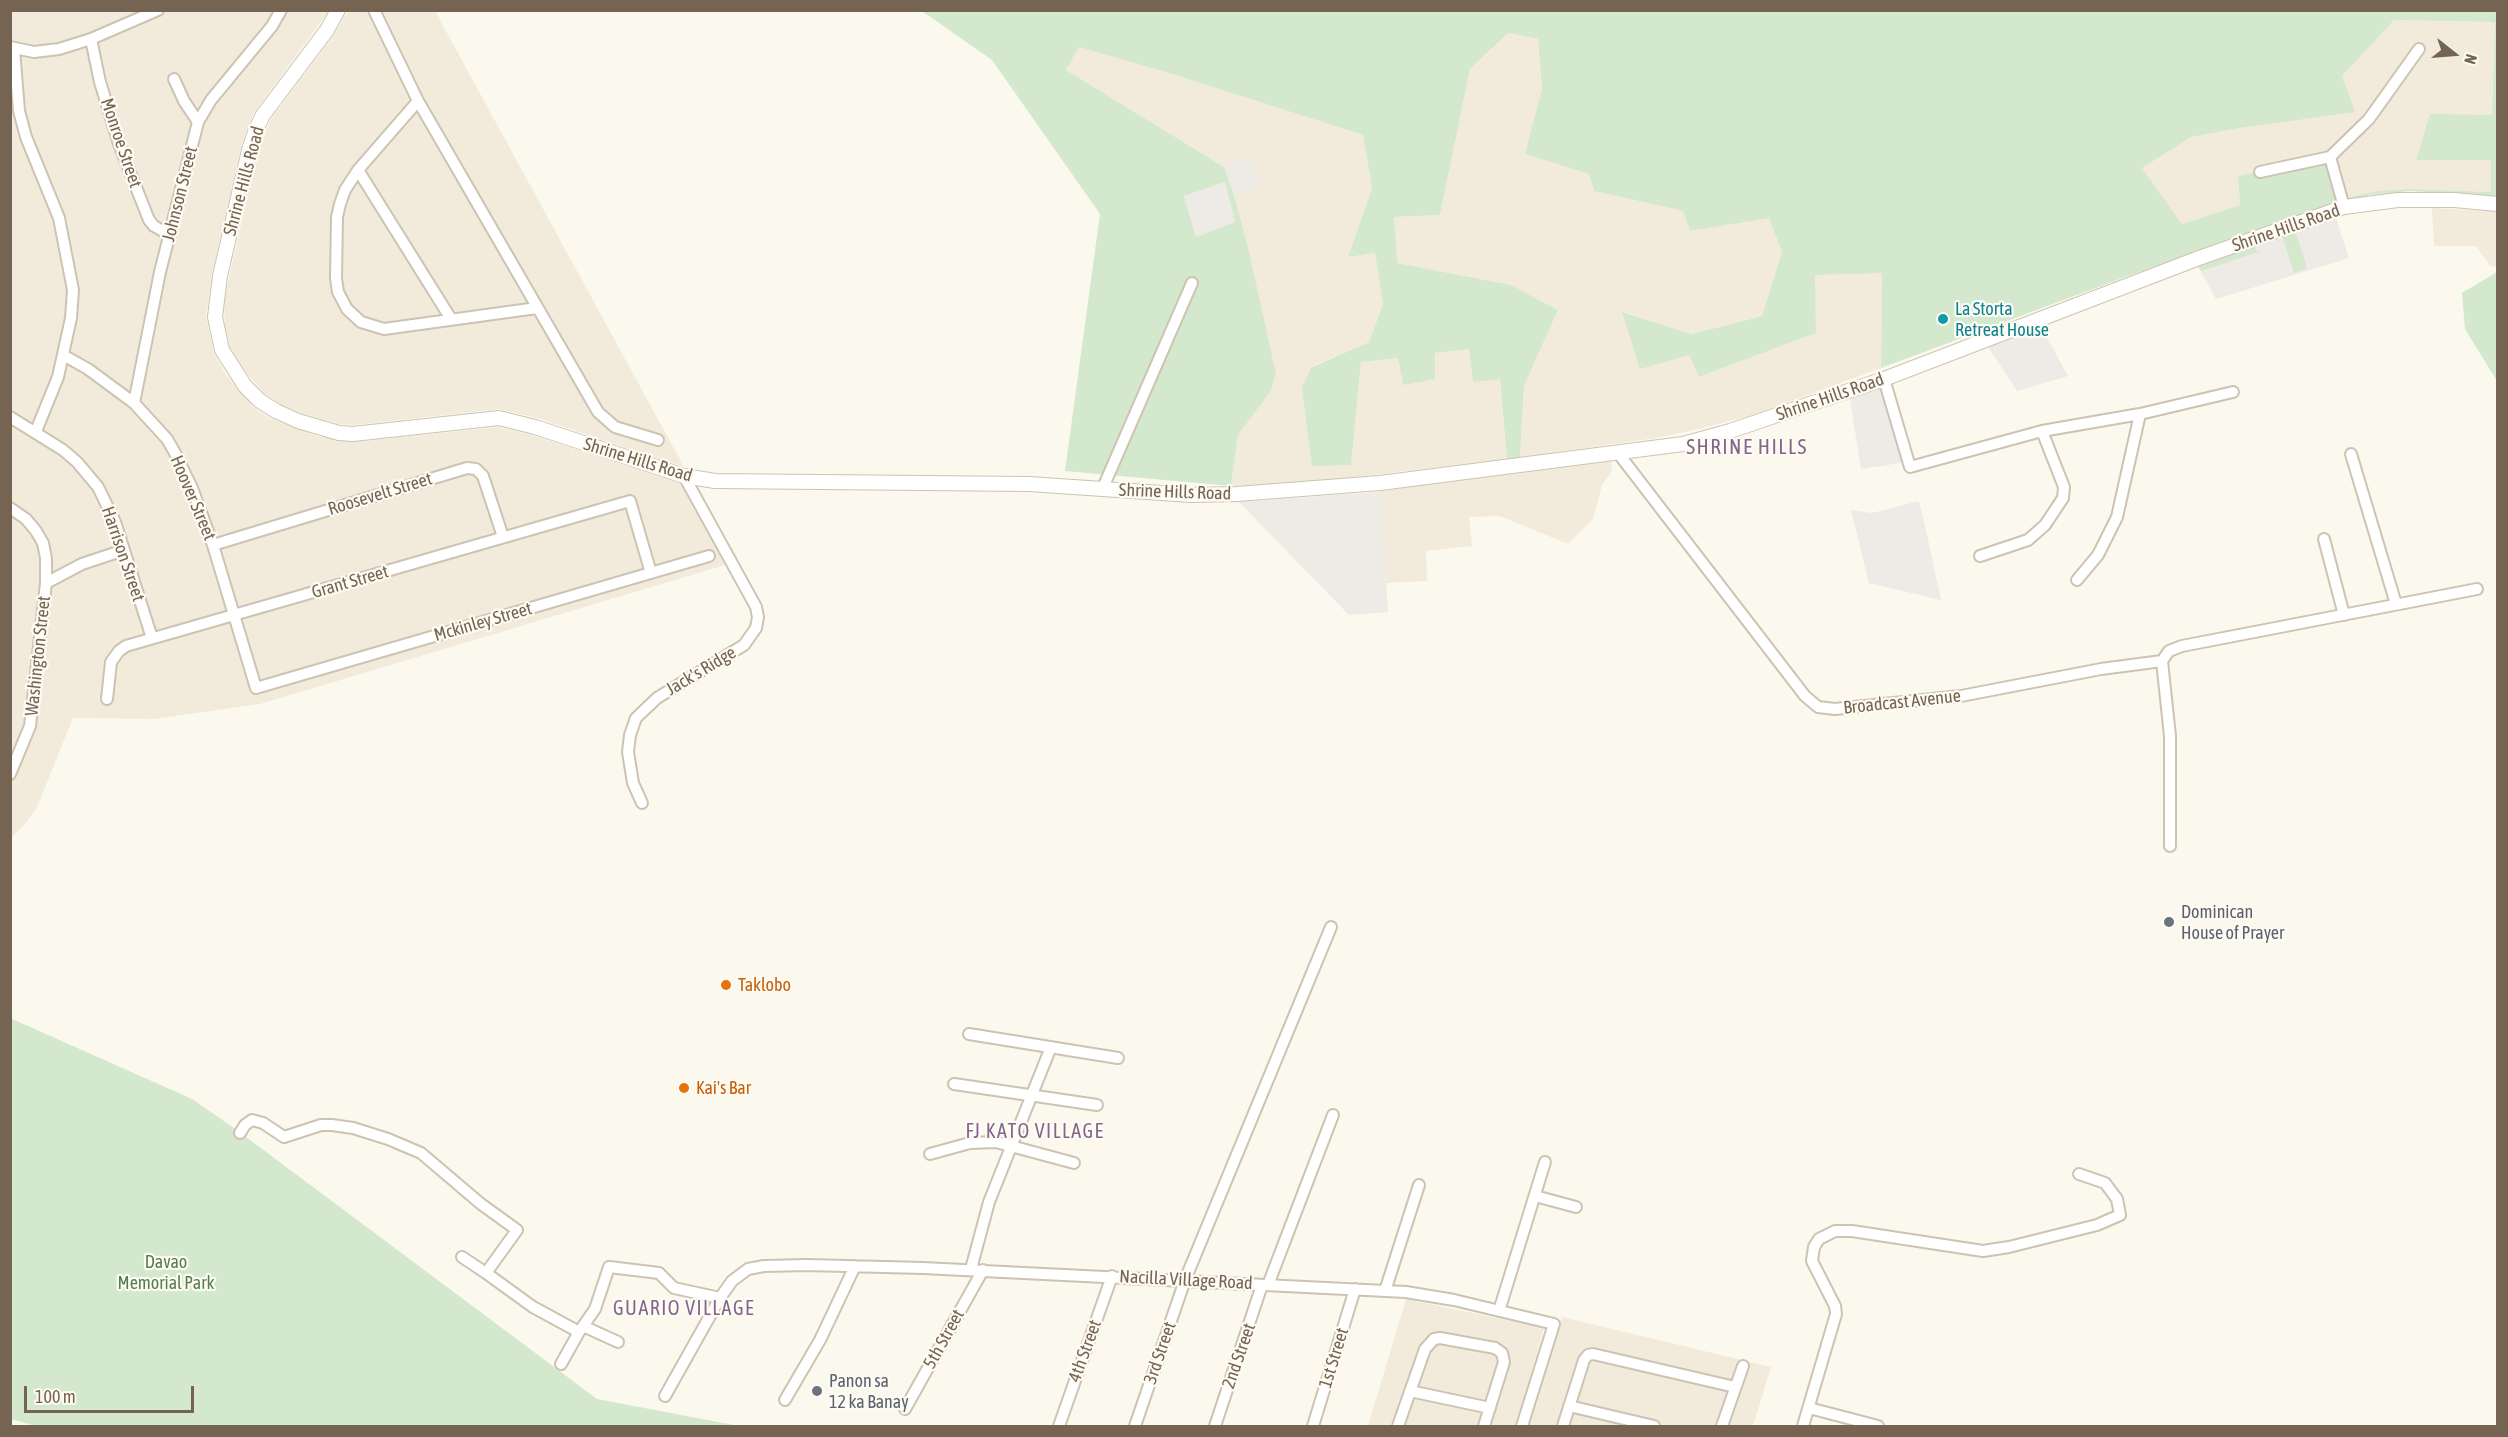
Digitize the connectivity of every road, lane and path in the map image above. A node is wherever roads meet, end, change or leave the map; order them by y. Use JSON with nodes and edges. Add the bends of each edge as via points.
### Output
{"nodes":[{"id":1,"x":159,"y":10,"type":"edge"},
{"id":2,"x":281,"y":10,"type":"edge"},
{"id":3,"x":338,"y":10,"type":"edge"},
{"id":4,"x":374,"y":10,"type":"edge"},
{"id":5,"x":91,"y":39,"type":"junction"},
{"id":6,"x":12,"y":48,"type":"edge"},
{"id":7,"x":2419,"y":50,"type":"dead end"},
{"id":8,"x":174,"y":80,"type":"dead end"},
{"id":9,"x":418,"y":101,"type":"junction"},
{"id":10,"x":198,"y":122,"type":"junction"},
{"id":11,"x":2330,"y":157,"type":"junction"},
{"id":12,"x":358,"y":170,"type":"junction"},
{"id":13,"x":2260,"y":171,"type":"dead end"},
{"id":14,"x":2498,"y":204,"type":"edge"},
{"id":15,"x":2344,"y":207,"type":"junction"},
{"id":16,"x":170,"y":235,"type":"junction"},
{"id":17,"x":1192,"y":283,"type":"dead end"},
{"id":18,"x":537,"y":308,"type":"junction"},
{"id":19,"x":451,"y":319,"type":"junction"},
{"id":20,"x":63,"y":355,"type":"junction"},
{"id":21,"x":1884,"y":379,"type":"junction"},
{"id":22,"x":2233,"y":392,"type":"dead end"},
{"id":23,"x":134,"y":403,"type":"junction"},
{"id":24,"x":2140,"y":414,"type":"junction"},
{"id":25,"x":10,"y":417,"type":"edge"},
{"id":26,"x":36,"y":431,"type":"junction"},
{"id":27,"x":2042,"y":431,"type":"junction"},
{"id":28,"x":658,"y":440,"type":"dead end"},
{"id":29,"x":1618,"y":453,"type":"junction"},
{"id":30,"x":2351,"y":454,"type":"dead end"},
{"id":31,"x":684,"y":476,"type":"junction"},
{"id":32,"x":1102,"y":490,"type":"junction"},
{"id":33,"x":10,"y":508,"type":"edge"},
{"id":34,"x":503,"y":537,"type":"junction"},
{"id":35,"x":2324,"y":539,"type":"dead end"},
{"id":36,"x":213,"y":545,"type":"junction"},
{"id":37,"x":124,"y":549,"type":"junction"},
{"id":38,"x":710,"y":556,"type":"dead end"},
{"id":39,"x":1980,"y":556,"type":"dead end"},
{"id":40,"x":651,"y":573,"type":"junction"},
{"id":41,"x":2077,"y":580,"type":"dead end"},
{"id":42,"x":46,"y":583,"type":"junction"},
{"id":43,"x":2477,"y":589,"type":"dead end"},
{"id":44,"x":2396,"y":604,"type":"junction"},
{"id":45,"x":2344,"y":615,"type":"junction"},
{"id":46,"x":234,"y":616,"type":"junction"},
{"id":47,"x":152,"y":638,"type":"junction"},
{"id":48,"x":2162,"y":661,"type":"junction"},
{"id":49,"x":256,"y":688,"type":"joint"},
{"id":50,"x":107,"y":699,"type":"dead end"},
{"id":51,"x":10,"y":774,"type":"edge"},
{"id":52,"x":642,"y":803,"type":"dead end"},
{"id":53,"x":2170,"y":846,"type":"dead end"},
{"id":54,"x":1330,"y":927,"type":"dead end"},
{"id":55,"x":969,"y":1034,"type":"dead end"},
{"id":56,"x":1051,"y":1047,"type":"junction"},
{"id":57,"x":1118,"y":1058,"type":"dead end"},
{"id":58,"x":954,"y":1083,"type":"dead end"},
{"id":59,"x":1031,"y":1095,"type":"junction"},
{"id":60,"x":1097,"y":1105,"type":"dead end"},
{"id":61,"x":1333,"y":1115,"type":"dead end"},
{"id":62,"x":240,"y":1133,"type":"dead end"},
{"id":63,"x":1010,"y":1145,"type":"junction"},
{"id":64,"x":930,"y":1154,"type":"dead end"},
{"id":65,"x":1545,"y":1162,"type":"dead end"},
{"id":66,"x":1074,"y":1163,"type":"dead end"},
{"id":67,"x":2079,"y":1174,"type":"dead end"},
{"id":68,"x":1419,"y":1185,"type":"dead end"},
{"id":69,"x":1535,"y":1197,"type":"junction"},
{"id":70,"x":1576,"y":1207,"type":"dead end"},
{"id":71,"x":462,"y":1257,"type":"dead end"},
{"id":72,"x":855,"y":1266,"type":"junction"},
{"id":73,"x":977,"y":1270,"type":"junction"},
{"id":74,"x":486,"y":1272,"type":"junction"},
{"id":75,"x":1112,"y":1276,"type":"junction"},
{"id":76,"x":1185,"y":1280,"type":"junction"},
{"id":77,"x":1265,"y":1285,"type":"junction"},
{"id":78,"x":1355,"y":1289,"type":"junction"},
{"id":79,"x":1385,"y":1291,"type":"junction"},
{"id":80,"x":720,"y":1298,"type":"junction"},
{"id":81,"x":1499,"y":1311,"type":"junction"},
{"id":82,"x":581,"y":1329,"type":"junction"},
{"id":83,"x":618,"y":1342,"type":"dead end"},
{"id":84,"x":561,"y":1364,"type":"dead end"},
{"id":85,"x":1743,"y":1366,"type":"dead end"},
{"id":86,"x":1736,"y":1387,"type":"junction"},
{"id":87,"x":1410,"y":1391,"type":"junction"},
{"id":88,"x":666,"y":1396,"type":"dead end"},
{"id":89,"x":785,"y":1400,"type":"dead end"},
{"id":90,"x":1569,"y":1406,"type":"junction"},
{"id":91,"x":1490,"y":1408,"type":"junction"},
{"id":92,"x":1809,"y":1408,"type":"junction"},
{"id":93,"x":905,"y":1409,"type":"dead end"},
{"id":94,"x":1059,"y":1426,"type":"edge"},
{"id":95,"x":1135,"y":1426,"type":"edge"},
{"id":96,"x":1215,"y":1426,"type":"edge"},
{"id":97,"x":1313,"y":1426,"type":"edge"},
{"id":98,"x":1398,"y":1426,"type":"edge"},
{"id":99,"x":1484,"y":1426,"type":"edge"},
{"id":100,"x":1522,"y":1426,"type":"edge"},
{"id":101,"x":1563,"y":1426,"type":"edge"},
{"id":102,"x":1654,"y":1426,"type":"edge"},
{"id":103,"x":1722,"y":1426,"type":"edge"},
{"id":104,"x":1803,"y":1426,"type":"edge"},
{"id":105,"x":1878,"y":1426,"type":"edge"}],
"edges":[{"from":1,"to":5,"type":"street"},
{"from":2,"to":10,"type":"street","name":"Johnson Street"},
{"from":3,"to":31,"type":"street","name":"Shrine Hills Road","via":[[263,115],[249,150],[220,276],[215,317],[222,350],[238,377],[260,401],[276,411],[339,433],[500,418]]},
{"from":4,"to":9,"type":"street"},
{"from":5,"to":6,"type":"street","via":[[34,52]]},
{"from":5,"to":16,"type":"street","name":"Monroe Street","via":[[116,134],[140,198],[154,226]]},
{"from":6,"to":20,"type":"street","via":[[26,137],[58,218],[67,253],[73,290]]},
{"from":7,"to":11,"type":"street","via":[[2369,119]]},
{"from":8,"to":10,"type":"street"},
{"from":9,"to":12,"type":"street"},
{"from":9,"to":18,"type":"street"},
{"from":10,"to":16,"type":"street","name":"Johnson Street"},
{"from":11,"to":13,"type":"street"},
{"from":11,"to":15,"type":"street"},
{"from":12,"to":19,"type":"street"},
{"from":12,"to":19,"type":"street","via":[[345,190],[337,217],[336,278],[347,309],[361,322],[384,329]]},
{"from":14,"to":15,"type":"street","name":"Shrine Hills Road","via":[[2398,200]]},
{"from":15,"to":21,"type":"street","name":"Shrine Hills Road","via":[[2199,258]]},
{"from":16,"to":23,"type":"street","name":"Johnson Street"},
{"from":17,"to":32,"type":"street"},
{"from":18,"to":19,"type":"street"},
{"from":18,"to":28,"type":"street","via":[[605,420],[615,427]]},
{"from":20,"to":23,"type":"street","name":"Hoover Street"},
{"from":20,"to":26,"type":"street"},
{"from":21,"to":27,"type":"street","via":[[1910,467]]},
{"from":21,"to":29,"type":"street","name":"Shrine Hills Road","via":[[1731,431],[1683,444]]},
{"from":22,"to":24,"type":"street"},
{"from":23,"to":36,"type":"street","name":"Hoover Street","via":[[176,453]]},
{"from":24,"to":27,"type":"street"},
{"from":24,"to":41,"type":"street","via":[[2117,517],[2098,555]]},
{"from":25,"to":26,"type":"street","name":"Harrison Street"},
{"from":26,"to":37,"type":"street","name":"Harrison Street","via":[[77,462],[98,487]]},
{"from":27,"to":39,"type":"street","via":[[2064,487],[2063,498],[2045,525],[2028,540]]},
{"from":29,"to":32,"type":"street","name":"Shrine Hills Road","via":[[1304,490],[1191,495]]},
{"from":29,"to":48,"type":"street","name":"Broadcast Avenue","via":[[1805,696],[1818,707],[1835,709],[1961,696]]},
{"from":30,"to":44,"type":"street"},
{"from":31,"to":32,"type":"street","name":"Shrine Hills Road","via":[[715,481],[1029,484]]},
{"from":31,"to":52,"type":"street","name":"Jack's Ridge","via":[[758,617],[756,628],[744,645],[657,698],[636,718],[628,752],[633,783]]},
{"from":33,"to":42,"type":"street","via":[[26,519],[42,543]]},
{"from":34,"to":36,"type":"street","name":"Roosevelt Street","via":[[483,476],[476,469],[466,468]]},
{"from":34,"to":40,"type":"street","name":"Grant Street","via":[[630,501]]},
{"from":34,"to":46,"type":"street","name":"Grant Street"},
{"from":35,"to":45,"type":"street"},
{"from":36,"to":46,"type":"street","name":"Hoover Street"},
{"from":37,"to":42,"type":"street","name":"Washington Street","via":[[82,564]]},
{"from":37,"to":47,"type":"street","name":"Harrison Street"},
{"from":38,"to":40,"type":"street","name":"Mckinley Street"},
{"from":40,"to":49,"type":"street","name":"Mckinley Street"},
{"from":42,"to":51,"type":"street","name":"Washington Street","via":[[30,726]]},
{"from":43,"to":44,"type":"street"},
{"from":44,"to":45,"type":"street"},
{"from":45,"to":48,"type":"street","via":[[2182,646],[2169,651]]},
{"from":46,"to":47,"type":"street","name":"Grant Street"},
{"from":46,"to":49,"type":"street","name":"Hoover Street"},
{"from":47,"to":50,"type":"street","name":"Grant Street","via":[[126,646],[115,656]]},
{"from":48,"to":53,"type":"street","via":[[2170,736]]},
{"from":54,"to":76,"type":"street","name":"3rd Street"},
{"from":55,"to":56,"type":"street"},
{"from":56,"to":57,"type":"street"},
{"from":56,"to":59,"type":"street","name":"5th Street"},
{"from":58,"to":59,"type":"street"},
{"from":59,"to":60,"type":"street"},
{"from":59,"to":63,"type":"street","name":"5th Street"},
{"from":61,"to":77,"type":"street","name":"2nd Street"},
{"from":62,"to":74,"type":"street","via":[[252,1120],[284,1137],[332,1125],[388,1139],[421,1153],[517,1230]]},
{"from":63,"to":64,"type":"street","via":[[984,1141]]},
{"from":63,"to":66,"type":"street"},
{"from":63,"to":73,"type":"street","name":"5th Street","via":[[986,1211]]},
{"from":65,"to":69,"type":"street"},
{"from":67,"to":92,"type":"street","via":[[2105,1183],[2117,1199],[2120,1215],[2097,1226],[1983,1251],[1852,1231],[1835,1231],[1819,1239],[1812,1261],[1836,1314]]},
{"from":68,"to":79,"type":"street"},
{"from":69,"to":70,"type":"street"},
{"from":69,"to":81,"type":"street"},
{"from":71,"to":74,"type":"street"},
{"from":72,"to":73,"type":"street","name":"Nacilla Village Road"},
{"from":72,"to":80,"type":"street","name":"Nacilla Village Road","via":[[756,1267],[740,1274]]},
{"from":72,"to":89,"type":"street","via":[[820,1340]]},
{"from":73,"to":75,"type":"street","name":"Nacilla Village Road"},
{"from":73,"to":93,"type":"street","name":"5th Street"},
{"from":74,"to":82,"type":"street","via":[[533,1307]]},
{"from":75,"to":76,"type":"street","name":"Nacilla Village Road"},
{"from":75,"to":94,"type":"street","name":"4th Street"},
{"from":76,"to":77,"type":"street","name":"Nacilla Village Road"},
{"from":76,"to":95,"type":"street","name":"3rd Street"},
{"from":77,"to":78,"type":"street","name":"Nacilla Village Road"},
{"from":77,"to":96,"type":"street","name":"2nd Street"},
{"from":78,"to":79,"type":"street","name":"Nacilla Village Road"},
{"from":78,"to":97,"type":"street","name":"1st Street"},
{"from":79,"to":81,"type":"street","name":"Nacilla Village Road","via":[[1427,1295]]},
{"from":80,"to":82,"type":"street","via":[[674,1288],[659,1273],[609,1267],[600,1298]]},
{"from":80,"to":88,"type":"street","name":"Nacilla Village Road"},
{"from":81,"to":100,"type":"street","name":"Nacilla Village Road","via":[[1554,1324]]},
{"from":82,"to":83,"type":"street"},
{"from":82,"to":84,"type":"street"},
{"from":85,"to":86,"type":"street"},
{"from":86,"to":90,"type":"street","via":[[1588,1355]]},
{"from":86,"to":103,"type":"street"},
{"from":87,"to":91,"type":"street"},
{"from":87,"to":91,"type":"street","via":[[1425,1349],[1434,1339],[1466,1342],[1499,1350],[1504,1357]]},
{"from":87,"to":98,"type":"street"},
{"from":90,"to":101,"type":"street"},
{"from":90,"to":102,"type":"street"},
{"from":91,"to":99,"type":"street"},
{"from":92,"to":104,"type":"street"},
{"from":92,"to":105,"type":"street"}]}
